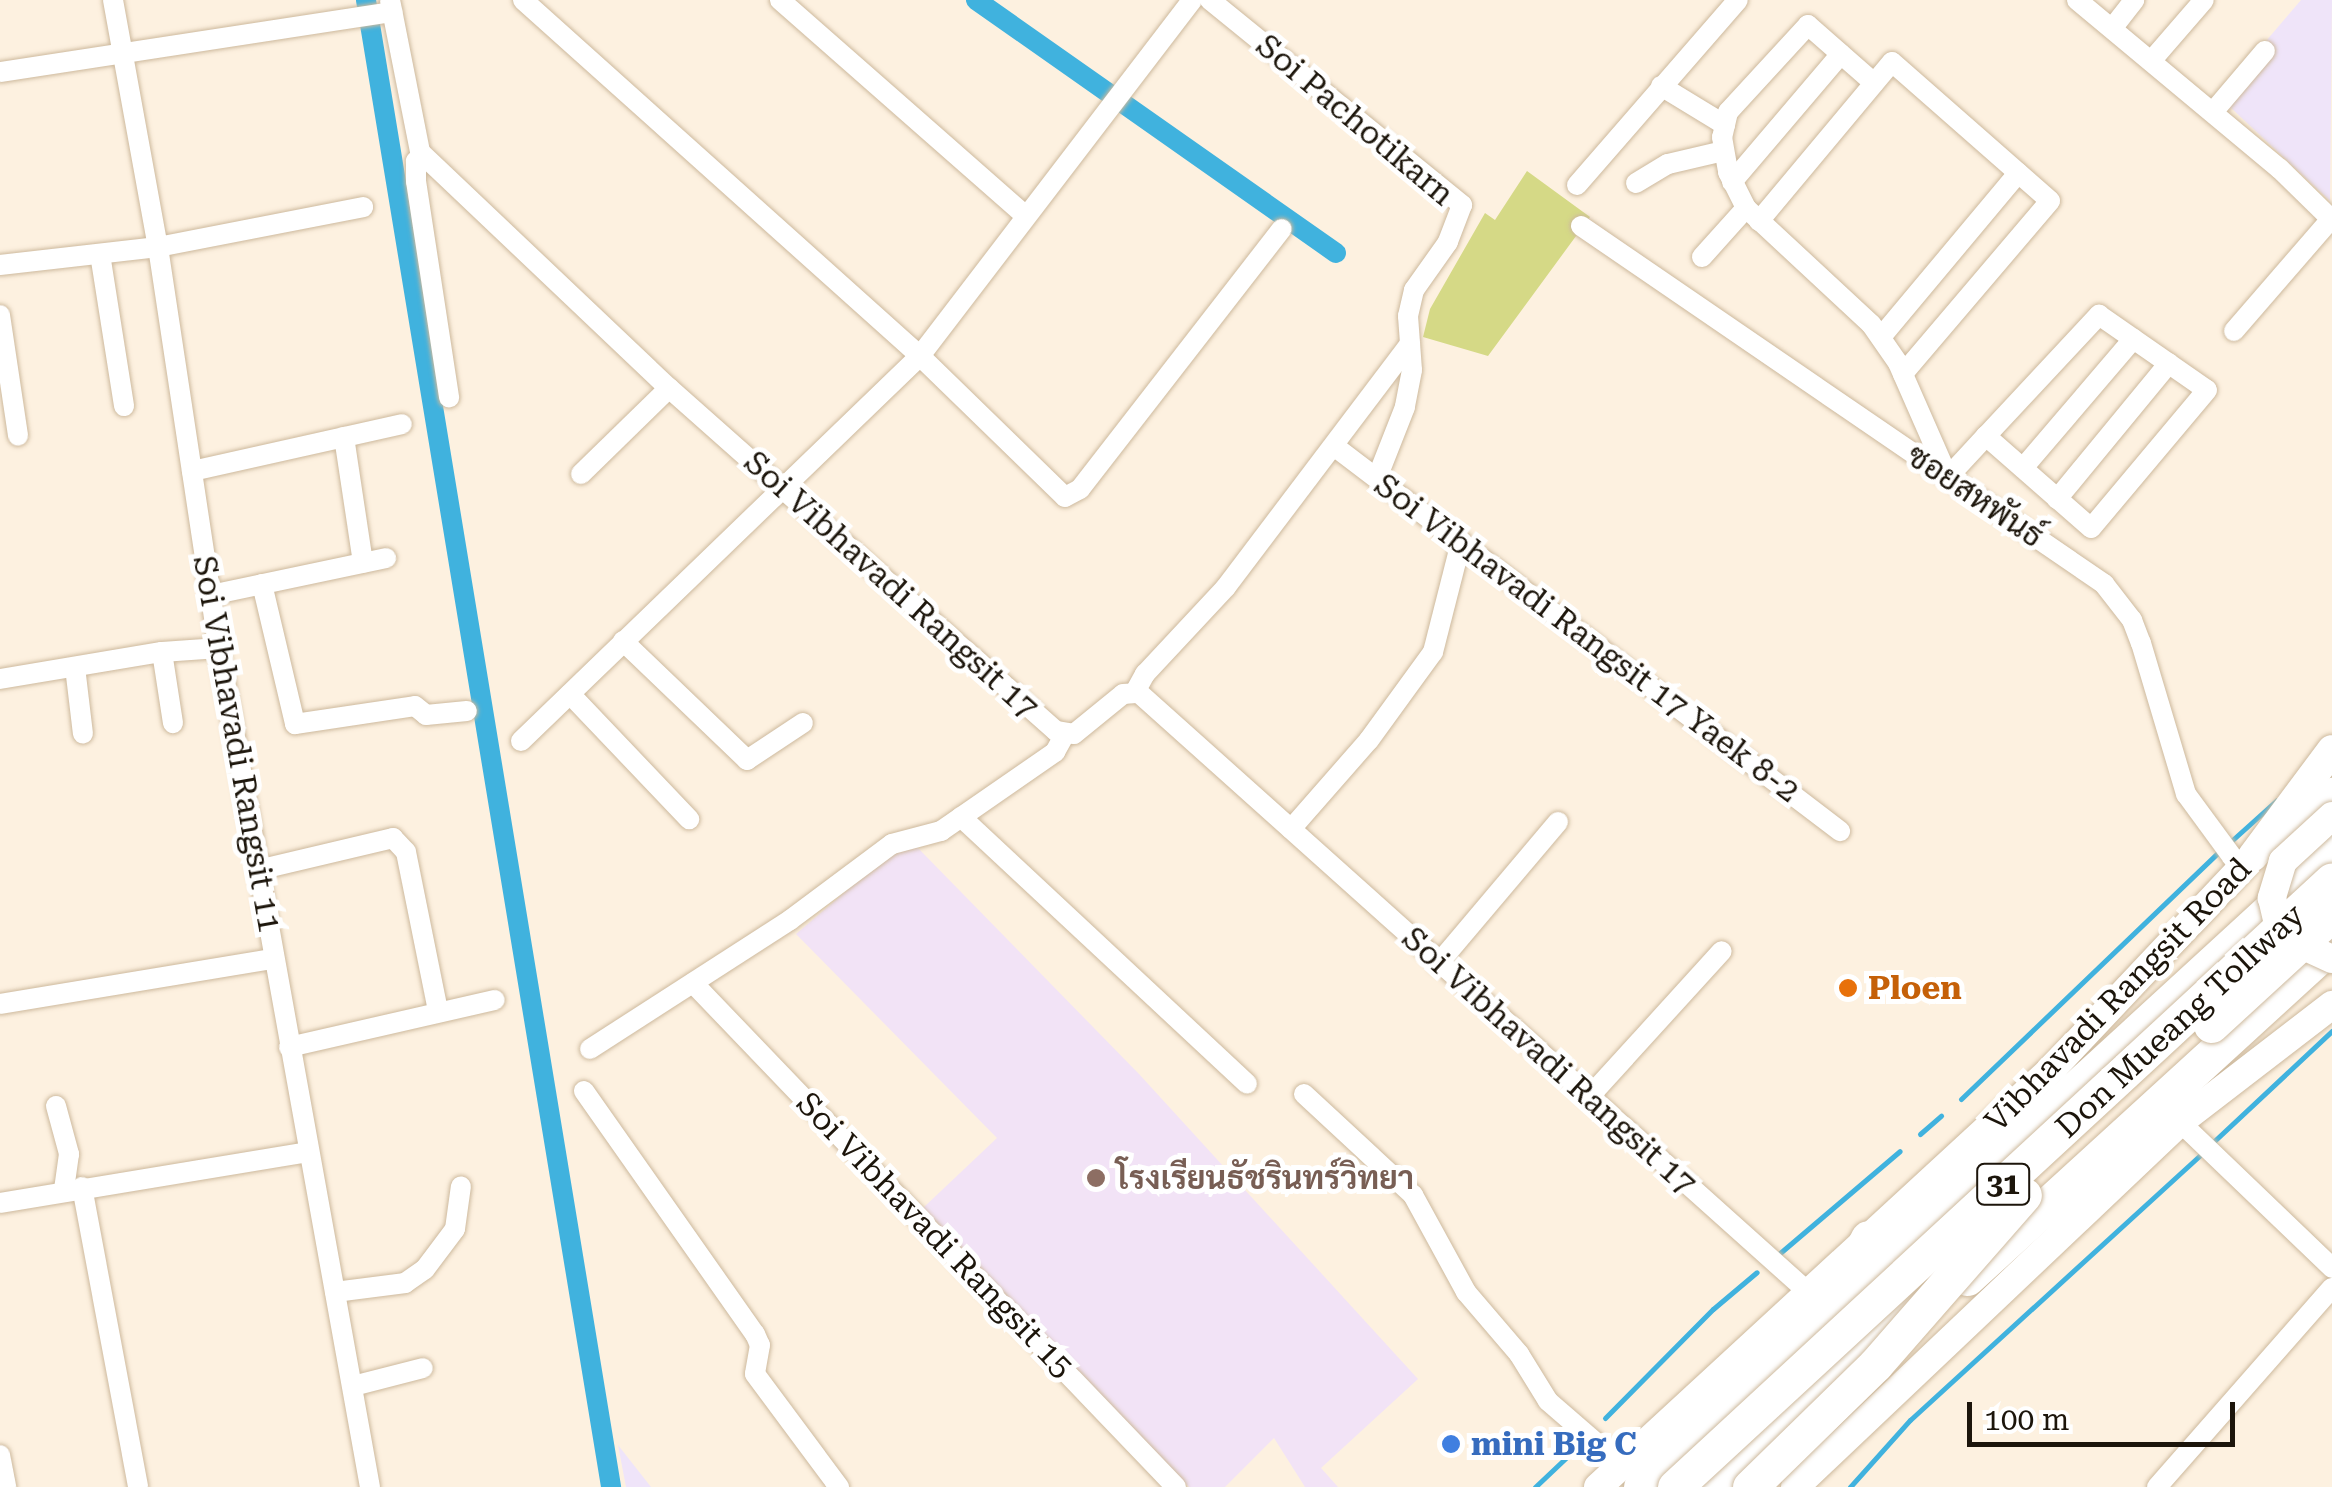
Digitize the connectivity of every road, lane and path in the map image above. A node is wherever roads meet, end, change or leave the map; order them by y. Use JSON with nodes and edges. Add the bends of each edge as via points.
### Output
{"nodes":[{"id":1,"x":113,"y":0,"type":"edge"},
{"id":2,"x":522,"y":0,"type":"edge"},
{"id":3,"x":780,"y":0,"type":"edge"},
{"id":4,"x":1192,"y":0,"type":"edge"},
{"id":5,"x":1210,"y":0,"type":"edge"},
{"id":6,"x":1738,"y":0,"type":"edge"},
{"id":7,"x":2077,"y":0,"type":"edge"},
{"id":8,"x":2134,"y":0,"type":"edge"},
{"id":9,"x":2204,"y":0,"type":"edge"},
{"id":10,"x":392,"y":6,"type":"edge"},
{"id":11,"x":2114,"y":26,"type":"junction"},
{"id":12,"x":2265,"y":51,"type":"dead end"},
{"id":13,"x":1841,"y":54,"type":"junction"},
{"id":14,"x":122,"y":55,"type":"junction"},
{"id":15,"x":2152,"y":60,"type":"junction"},
{"id":16,"x":0,"y":72,"type":"edge"},
{"id":17,"x":1874,"y":83,"type":"junction"},
{"id":18,"x":1661,"y":86,"type":"junction"},
{"id":19,"x":2213,"y":112,"type":"junction"},
{"id":20,"x":1725,"y":125,"type":"junction"},
{"id":21,"x":1724,"y":151,"type":"junction"},
{"id":22,"x":423,"y":156,"type":"junction"},
{"id":23,"x":2018,"y":173,"type":"junction"},
{"id":24,"x":1636,"y":182,"type":"dead end"},
{"id":25,"x":1732,"y":182,"type":"junction"},
{"id":26,"x":1577,"y":185,"type":"dead end"},
{"id":27,"x":364,"y":207,"type":"dead end"},
{"id":28,"x":1753,"y":214,"type":"junction"},
{"id":29,"x":1025,"y":215,"type":"junction"},
{"id":30,"x":2331,"y":219,"type":"edge"},
{"id":31,"x":1581,"y":226,"type":"dead end"},
{"id":32,"x":1282,"y":229,"type":"dead end"},
{"id":33,"x":158,"y":247,"type":"junction"},
{"id":34,"x":100,"y":254,"type":"junction"},
{"id":35,"x":1702,"y":257,"type":"dead end"},
{"id":36,"x":0,"y":265,"type":"edge"},
{"id":37,"x":0,"y":315,"type":"edge"},
{"id":38,"x":2234,"y":331,"type":"dead end"},
{"id":39,"x":1880,"y":338,"type":"junction"},
{"id":40,"x":2133,"y":339,"type":"junction"},
{"id":41,"x":1410,"y":344,"type":"junction"},
{"id":42,"x":920,"y":356,"type":"junction"},
{"id":43,"x":2169,"y":364,"type":"junction"},
{"id":44,"x":1904,"y":374,"type":"junction"},
{"id":45,"x":668,"y":388,"type":"junction"},
{"id":46,"x":448,"y":397,"type":"dead end"},
{"id":47,"x":124,"y":406,"type":"dead end"},
{"id":48,"x":402,"y":424,"type":"dead end"},
{"id":49,"x":18,"y":436,"type":"dead end"},
{"id":50,"x":1986,"y":436,"type":"junction"},
{"id":51,"x":344,"y":438,"type":"junction"},
{"id":52,"x":1334,"y":446,"type":"junction"},
{"id":53,"x":2023,"y":468,"type":"junction"},
{"id":54,"x":192,"y":471,"type":"junction"},
{"id":55,"x":582,"y":474,"type":"dead end"},
{"id":56,"x":1948,"y":477,"type":"junction"},
{"id":57,"x":1377,"y":478,"type":"junction"},
{"id":58,"x":782,"y":489,"type":"junction"},
{"id":59,"x":2056,"y":500,"type":"junction"},
{"id":60,"x":1460,"y":542,"type":"junction"},
{"id":61,"x":386,"y":558,"type":"dead end"},
{"id":62,"x":363,"y":563,"type":"junction"},
{"id":63,"x":262,"y":584,"type":"junction"},
{"id":64,"x":211,"y":596,"type":"junction"},
{"id":65,"x":623,"y":642,"type":"junction"},
{"id":66,"x":219,"y":648,"type":"junction"},
{"id":67,"x":162,"y":652,"type":"junction"},
{"id":68,"x":74,"y":667,"type":"junction"},
{"id":69,"x":0,"y":679,"type":"edge"},
{"id":70,"x":1135,"y":692,"type":"junction"},
{"id":71,"x":570,"y":694,"type":"junction"},
{"id":72,"x":467,"y":710,"type":"dead end"},
{"id":73,"x":173,"y":723,"type":"dead end"},
{"id":74,"x":803,"y":723,"type":"dead end"},
{"id":75,"x":83,"y":734,"type":"dead end"},
{"id":76,"x":1066,"y":734,"type":"junction"},
{"id":77,"x":521,"y":741,"type":"dead end"},
{"id":78,"x":2332,"y":750,"type":"edge"},
{"id":79,"x":2332,"y":792,"type":"edge"},
{"id":80,"x":2332,"y":816,"type":"edge"},
{"id":81,"x":961,"y":817,"type":"junction"},
{"id":82,"x":689,"y":818,"type":"dead end"},
{"id":83,"x":1558,"y":822,"type":"dead end"},
{"id":84,"x":1292,"y":829,"type":"junction"},
{"id":85,"x":1840,"y":830,"type":"dead end"},
{"id":86,"x":2332,"y":853,"type":"edge"},
{"id":87,"x":2236,"y":855,"type":"junction"},
{"id":88,"x":258,"y":870,"type":"junction"},
{"id":89,"x":2332,"y":880,"type":"edge"},
{"id":90,"x":2332,"y":914,"type":"edge"},
{"id":91,"x":2332,"y":945,"type":"edge"},
{"id":92,"x":1722,"y":950,"type":"dead end"},
{"id":93,"x":273,"y":959,"type":"junction"},
{"id":94,"x":2332,"y":959,"type":"edge"},
{"id":95,"x":1438,"y":964,"type":"junction"},
{"id":96,"x":693,"y":983,"type":"junction"},
{"id":97,"x":496,"y":1000,"type":"dead end"},
{"id":98,"x":0,"y":1004,"type":"edge"},
{"id":99,"x":2332,"y":1006,"type":"edge"},
{"id":100,"x":438,"y":1012,"type":"junction"},
{"id":101,"x":288,"y":1047,"type":"junction"},
{"id":102,"x":590,"y":1049,"type":"dead end"},
{"id":103,"x":1247,"y":1084,"type":"dead end"},
{"id":104,"x":584,"y":1091,"type":"dead end"},
{"id":105,"x":1304,"y":1094,"type":"dead end"},
{"id":106,"x":1589,"y":1098,"type":"junction"},
{"id":107,"x":56,"y":1106,"type":"dead end"},
{"id":108,"x":2180,"y":1122,"type":"junction"},
{"id":109,"x":307,"y":1152,"type":"junction"},
{"id":110,"x":461,"y":1186,"type":"dead end"},
{"id":111,"x":73,"y":1189,"type":"junction"},
{"id":112,"x":2024,"y":1195,"type":"junction"},
{"id":113,"x":0,"y":1203,"type":"edge"},
{"id":114,"x":1868,"y":1238,"type":"joint"},
{"id":115,"x":2332,"y":1268,"type":"edge"},
{"id":116,"x":2332,"y":1288,"type":"edge"},
{"id":117,"x":335,"y":1292,"type":"junction"},
{"id":118,"x":1818,"y":1302,"type":"junction"},
{"id":119,"x":422,"y":1368,"type":"dead end"},
{"id":120,"x":353,"y":1386,"type":"junction"},
{"id":121,"x":0,"y":1455,"type":"edge"},
{"id":122,"x":1632,"y":1476,"type":"edge"},
{"id":123,"x":6,"y":1487,"type":"edge"},
{"id":124,"x":138,"y":1487,"type":"edge"},
{"id":125,"x":370,"y":1487,"type":"edge"},
{"id":126,"x":839,"y":1487,"type":"edge"},
{"id":127,"x":1176,"y":1487,"type":"edge"},
{"id":128,"x":1598,"y":1487,"type":"edge"},
{"id":129,"x":1674,"y":1487,"type":"edge"},
{"id":130,"x":1710,"y":1487,"type":"edge"},
{"id":131,"x":1742,"y":1487,"type":"edge"},
{"id":132,"x":1750,"y":1487,"type":"edge"},
{"id":133,"x":1794,"y":1487,"type":"edge"},
{"id":134,"x":2157,"y":1487,"type":"edge"}],
"edges":[{"from":1,"to":14,"type":"street","name":"Soi Vibhavadi Rangsit 11"},
{"from":2,"to":42,"type":"street"},
{"from":3,"to":29,"type":"street"},
{"from":4,"to":29,"type":"street"},
{"from":5,"to":41,"type":"street","name":"Soi Pachotikarn","via":[[1462,205],[1448,242],[1414,290]]},
{"from":6,"to":18,"type":"street"},
{"from":7,"to":11,"type":"street"},
{"from":8,"to":11,"type":"street"},
{"from":9,"to":15,"type":"street"},
{"from":10,"to":14,"type":"street"},
{"from":10,"to":22,"type":"street"},
{"from":11,"to":15,"type":"street"},
{"from":12,"to":19,"type":"street"},
{"from":13,"to":17,"type":"street"},
{"from":13,"to":20,"type":"street","via":[[1808,24],[1728,112]]},
{"from":13,"to":25,"type":"street"},
{"from":14,"to":16,"type":"street"},
{"from":14,"to":33,"type":"street","name":"Soi Vibhavadi Rangsit 11"},
{"from":15,"to":19,"type":"street"},
{"from":17,"to":23,"type":"street","via":[[1892,62]]},
{"from":17,"to":28,"type":"street"},
{"from":18,"to":20,"type":"street"},
{"from":18,"to":26,"type":"street"},
{"from":19,"to":30,"type":"street"},
{"from":20,"to":21,"type":"street"},
{"from":21,"to":24,"type":"street","via":[[1668,164]]},
{"from":21,"to":25,"type":"street"},
{"from":22,"to":45,"type":"street","name":"Soi Vibhavadi Rangsit 17"},
{"from":22,"to":46,"type":"street","via":[[416,161],[416,181]]},
{"from":23,"to":39,"type":"street"},
{"from":23,"to":44,"type":"street","via":[[2050,201]]},
{"from":25,"to":28,"type":"street"},
{"from":27,"to":33,"type":"street"},
{"from":28,"to":35,"type":"street"},
{"from":28,"to":39,"type":"street","via":[[1853,304]]},
{"from":29,"to":42,"type":"street"},
{"from":30,"to":38,"type":"street"},
{"from":31,"to":56,"type":"street","name":"ซอยสหพันธ์"},
{"from":32,"to":42,"type":"street","via":[[1074,496],[1059,493]]},
{"from":33,"to":34,"type":"street"},
{"from":33,"to":54,"type":"street","name":"Soi Vibhavadi Rangsit 11"},
{"from":34,"to":36,"type":"street"},
{"from":34,"to":47,"type":"street"},
{"from":37,"to":49,"type":"street"},
{"from":39,"to":44,"type":"street"},
{"from":40,"to":43,"type":"street"},
{"from":40,"to":50,"type":"street","via":[[2098,315]]},
{"from":40,"to":53,"type":"street"},
{"from":41,"to":52,"type":"street"},
{"from":41,"to":57,"type":"street","name":"Soi Pachotikarn","via":[[1405,407]]},
{"from":42,"to":58,"type":"street"},
{"from":43,"to":59,"type":"street"},
{"from":43,"to":59,"type":"street","via":[[2207,390],[2091,528]]},
{"from":44,"to":56,"type":"street"},
{"from":45,"to":55,"type":"street"},
{"from":45,"to":58,"type":"street","name":"Soi Vibhavadi Rangsit 17"},
{"from":48,"to":51,"type":"street"},
{"from":50,"to":53,"type":"street"},
{"from":50,"to":56,"type":"street"},
{"from":51,"to":54,"type":"street"},
{"from":51,"to":62,"type":"street"},
{"from":52,"to":57,"type":"street","name":"Soi Vibhavadi Rangsit 17 Yaek 8-2"},
{"from":52,"to":70,"type":"street"},
{"from":53,"to":59,"type":"street"},
{"from":54,"to":64,"type":"street","name":"Soi Vibhavadi Rangsit 11"},
{"from":56,"to":87,"type":"street","name":"ซอยสหพันธ์","via":[[2104,584],[2121,604],[2142,643],[2186,794]]},
{"from":57,"to":60,"type":"street","name":"Soi Vibhavadi Rangsit 17 Yaek 8-2"},
{"from":58,"to":65,"type":"street"},
{"from":58,"to":76,"type":"street","name":"Soi Vibhavadi Rangsit 17","via":[[1042,720]]},
{"from":60,"to":84,"type":"street","via":[[1433,652]]},
{"from":60,"to":85,"type":"street","name":"Soi Vibhavadi Rangsit 17 Yaek 8-2"},
{"from":61,"to":62,"type":"street"},
{"from":62,"to":63,"type":"street"},
{"from":63,"to":64,"type":"street"},
{"from":63,"to":72,"type":"street","via":[[295,724],[415,706],[426,714]]},
{"from":64,"to":66,"type":"street","name":"Soi Vibhavadi Rangsit 11"},
{"from":65,"to":71,"type":"street"},
{"from":65,"to":74,"type":"street","via":[[747,760]]},
{"from":66,"to":67,"type":"street"},
{"from":66,"to":88,"type":"street","name":"Soi Vibhavadi Rangsit 11"},
{"from":67,"to":68,"type":"street"},
{"from":67,"to":73,"type":"street"},
{"from":68,"to":69,"type":"street"},
{"from":68,"to":75,"type":"street"},
{"from":70,"to":76,"type":"street","name":"Soi Vibhavadi Rangsit 17"},
{"from":70,"to":84,"type":"street","name":"Soi Vibhavadi Rangsit 17"},
{"from":71,"to":77,"type":"street"},
{"from":71,"to":82,"type":"street"},
{"from":76,"to":81,"type":"street","via":[[1055,752]]},
{"from":78,"to":87,"type":"main road"},
{"from":79,"to":87,"type":"main road","name":"Vibhavadi Rangsit Road","number":"31"},
{"from":80,"to":94,"type":"main road","bridge":true,"via":[[2284,861],[2272,898],[2277,920],[2293,941]]},
{"from":81,"to":96,"type":"street","via":[[940,831],[892,844]]},
{"from":81,"to":103,"type":"street"},
{"from":83,"to":95,"type":"street"},
{"from":84,"to":95,"type":"street","name":"Soi Vibhavadi Rangsit 17"},
{"from":86,"to":118,"type":"highway","name":"Vibhavadi Rangsit Road","number":"31"},
{"from":87,"to":114,"type":"main road","name":"Vibhavadi Rangsit Road","number":"31","via":[[2054,1067]]},
{"from":88,"to":93,"type":"street","name":"Soi Vibhavadi Rangsit 11"},
{"from":88,"to":100,"type":"street","via":[[393,838],[406,852]]},
{"from":89,"to":129,"type":"highway","name":"Don Mueang Tollway","number":"31","bridge":true},
{"from":90,"to":112,"type":"highway","name":"Don Mueang Tollway","number":"31","bridge":true},
{"from":91,"to":131,"type":"highway","number":"31"},
{"from":92,"to":106,"type":"street"},
{"from":93,"to":98,"type":"street"},
{"from":93,"to":101,"type":"street","name":"Soi Vibhavadi Rangsit 11"},
{"from":95,"to":106,"type":"street","name":"Soi Vibhavadi Rangsit 17"},
{"from":96,"to":102,"type":"street"},
{"from":96,"to":127,"type":"street","name":"Soi Vibhavadi Rangsit 15"},
{"from":97,"to":100,"type":"street"},
{"from":99,"to":108,"type":"main road","number":"31"},
{"from":100,"to":101,"type":"street"},
{"from":101,"to":109,"type":"street","name":"Soi Vibhavadi Rangsit 11"},
{"from":104,"to":126,"type":"street","via":[[756,1334],[755,1374]]},
{"from":105,"to":122,"type":"street","via":[[1412,1196],[1466,1292],[1548,1400]]},
{"from":106,"to":118,"type":"street","name":"Soi Vibhavadi Rangsit 17"},
{"from":107,"to":111,"type":"street"},
{"from":108,"to":115,"type":"street"},
{"from":108,"to":133,"type":"main road","number":"31"},
{"from":109,"to":111,"type":"street"},
{"from":109,"to":117,"type":"street","name":"Soi Vibhavadi Rangsit 11"},
{"from":110,"to":117,"type":"street","via":[[455,1229],[425,1269],[405,1283]]},
{"from":111,"to":113,"type":"street"},
{"from":111,"to":124,"type":"street"},
{"from":112,"to":130,"type":"highway","name":"Don Mueang Tollway","number":"31","bridge":true},
{"from":112,"to":132,"type":"highway","bridge":true,"via":[[1875,1365]]},
{"from":114,"to":118,"type":"highway"},
{"from":116,"to":134,"type":"street"},
{"from":117,"to":120,"type":"street","name":"Soi Vibhavadi Rangsit 11"},
{"from":118,"to":122,"type":"highway","name":"Vibhavadi Rangsit Road","number":"31"},
{"from":119,"to":120,"type":"street"},
{"from":120,"to":125,"type":"street","name":"Soi Vibhavadi Rangsit 11"},
{"from":121,"to":123,"type":"street"},
{"from":122,"to":128,"type":"main road","name":"Vibhavadi Rangsit Road","number":"31"}]}
